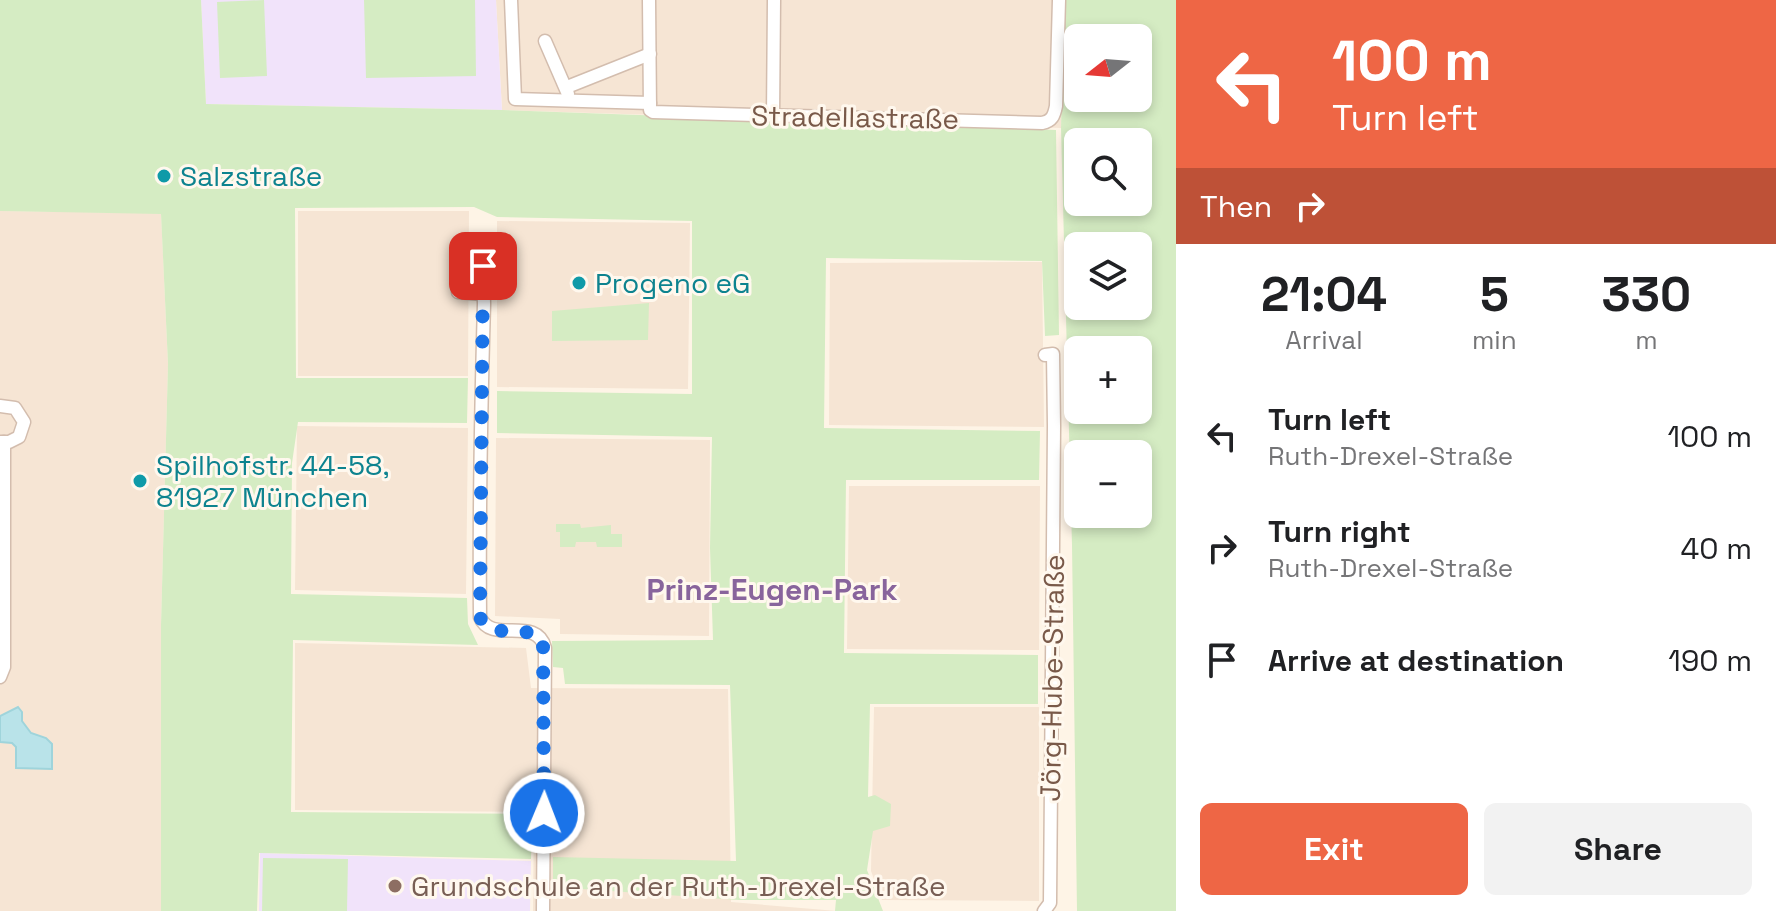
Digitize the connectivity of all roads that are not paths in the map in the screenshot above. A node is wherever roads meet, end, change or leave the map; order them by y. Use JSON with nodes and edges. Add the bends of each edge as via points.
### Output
{"nodes":[{"id":1,"x":511,"y":0,"type":"edge"},
{"id":2,"x":649,"y":0,"type":"edge"},
{"id":3,"x":774,"y":0,"type":"edge"},
{"id":4,"x":1059,"y":0,"type":"edge"},
{"id":5,"x":545,"y":41,"type":"dead end"},
{"id":6,"x":650,"y":54,"type":"junction"},
{"id":7,"x":567,"y":87,"type":"junction"},
{"id":8,"x":570,"y":101,"type":"junction"},
{"id":9,"x":651,"y":108,"type":"junction"},
{"id":10,"x":773,"y":116,"type":"junction"},
{"id":11,"x":484,"y":294,"type":"dead end"},
{"id":12,"x":1045,"y":355,"type":"dead end"},
{"id":13,"x":0,"y":406,"type":"edge"},
{"id":14,"x":2,"y":442,"type":"edge"},
{"id":15,"x":0,"y":677,"type":"edge"},
{"id":16,"x":543,"y":911,"type":"edge"},
{"id":17,"x":1044,"y":911,"type":"edge"}],
"edges":[{"from":1,"to":8,"type":"street","name":"Stradellastraße","via":[[515,99]]},
{"from":2,"to":6,"type":"street"},
{"from":3,"to":10,"type":"street"},
{"from":4,"to":10,"type":"street","name":"Stradellastraße","via":[[1054,116],[1049,121]]},
{"from":5,"to":7,"type":"street"},
{"from":6,"to":7,"type":"street"},
{"from":6,"to":9,"type":"street"},
{"from":7,"to":8,"type":"street"},
{"from":8,"to":9,"type":"street","name":"Stradellastraße"},
{"from":9,"to":10,"type":"street","name":"Stradellastraße"},
{"from":11,"to":16,"type":"street","via":[[480,617],[490,630],[530,631],[545,648]]},
{"from":12,"to":17,"type":"street","name":"Jörg-Hube-Straße","via":[[1053,354],[1054,465],[1050,903]]},
{"from":13,"to":14,"type":"street","via":[[15,408],[24,422],[19,437]]},
{"from":14,"to":15,"type":"street"}]}
